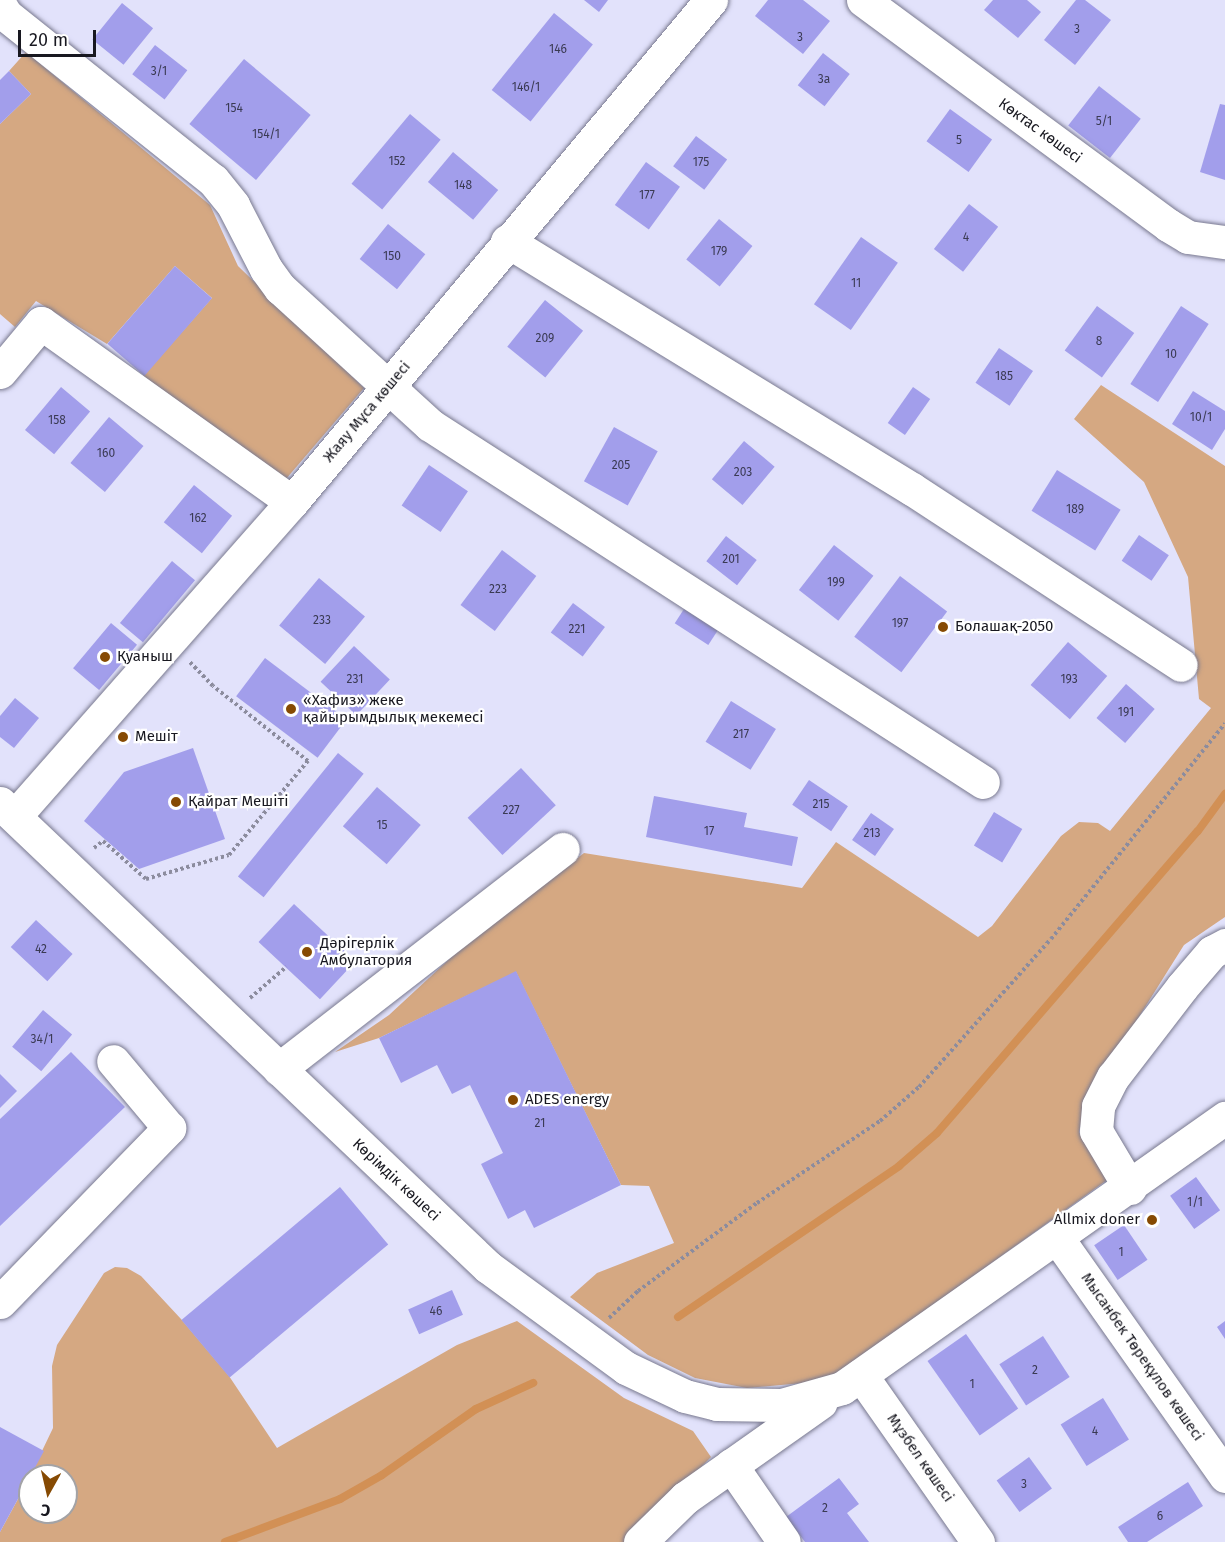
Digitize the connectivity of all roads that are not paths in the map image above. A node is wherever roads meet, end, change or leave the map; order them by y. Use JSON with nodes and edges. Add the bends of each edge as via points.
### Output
{"nodes":[{"id":1,"x":711,"y":0,"type":"edge"},
{"id":2,"x":863,"y":0,"type":"edge"},
{"id":3,"x":7,"y":10,"type":"edge"},
{"id":4,"x":507,"y":241,"type":"junction"},
{"id":5,"x":1225,"y":242,"type":"edge"},
{"id":6,"x":0,"y":372,"type":"edge"},
{"id":7,"x":387,"y":388,"type":"junction"},
{"id":8,"x":292,"y":502,"type":"junction"},
{"id":9,"x":1181,"y":665,"type":"dead end"},
{"id":10,"x":983,"y":782,"type":"dead end"},
{"id":11,"x":7,"y":809,"type":"edge"},
{"id":12,"x":563,"y":849,"type":"dead end"},
{"id":13,"x":1225,"y":945,"type":"edge"},
{"id":14,"x":113,"y":1061,"type":"dead end"},
{"id":15,"x":279,"y":1069,"type":"junction"},
{"id":16,"x":1225,"y":1118,"type":"edge"},
{"id":17,"x":1130,"y":1188,"type":"junction"},
{"id":18,"x":1058,"y":1239,"type":"junction"},
{"id":19,"x":0,"y":1302,"type":"edge"},
{"id":20,"x":852,"y":1381,"type":"junction"},
{"id":21,"x":750,"y":1407,"type":"junction"},
{"id":22,"x":780,"y":1431,"type":"junction"},
{"id":23,"x":731,"y":1465,"type":"junction"},
{"id":24,"x":1225,"y":1476,"type":"edge"},
{"id":25,"x":974,"y":1540,"type":"edge"},
{"id":26,"x":640,"y":1542,"type":"edge"},
{"id":27,"x":784,"y":1542,"type":"edge"}],
"edges":[{"from":1,"to":4,"type":"street","name":"Жаяу Мұса көшесі"},
{"from":2,"to":5,"type":"street","name":"Көктас көшесі","via":[[1168,225],[1188,237]]},
{"from":3,"to":7,"type":"street","via":[[213,180],[233,205],[280,288]]},
{"from":4,"to":7,"type":"street","name":"Жаяу Мұса көшесі"},
{"from":4,"to":9,"type":"street","via":[[912,489]]},
{"from":6,"to":8,"type":"street","via":[[41,323]]},
{"from":7,"to":8,"type":"street","name":"Жаяу Мұса көшесі"},
{"from":7,"to":10,"type":"street","via":[[430,425]]},
{"from":8,"to":11,"type":"street","name":"Жаяу Мұса көшесі","via":[[170,641]]},
{"from":11,"to":15,"type":"street","name":"Көрімдік көшесі"},
{"from":12,"to":15,"type":"street"},
{"from":13,"to":17,"type":"street","via":[[1212,952],[1182,987],[1113,1077],[1098,1106],[1096,1131]]},
{"from":14,"to":19,"type":"street","via":[[169,1128]]},
{"from":15,"to":21,"type":"street","name":"Көрімдік көшесі","via":[[488,1267],[587,1341],[650,1383],[717,1404]]},
{"from":16,"to":17,"type":"street"},
{"from":17,"to":18,"type":"street"},
{"from":18,"to":20,"type":"street"},
{"from":18,"to":24,"type":"street","name":"Мысанбек Төреқұлов көшесі"},
{"from":20,"to":21,"type":"street","name":"Көрімдік көшесі","via":[[811,1400]]},
{"from":20,"to":22,"type":"street"},
{"from":20,"to":25,"type":"street","name":"Мұзбел көшесі"},
{"from":21,"to":22,"type":"street","via":[[771,1412],[779,1421]]},
{"from":22,"to":23,"type":"street"},
{"from":23,"to":26,"type":"street","via":[[664,1515]]},
{"from":23,"to":27,"type":"street"}]}
